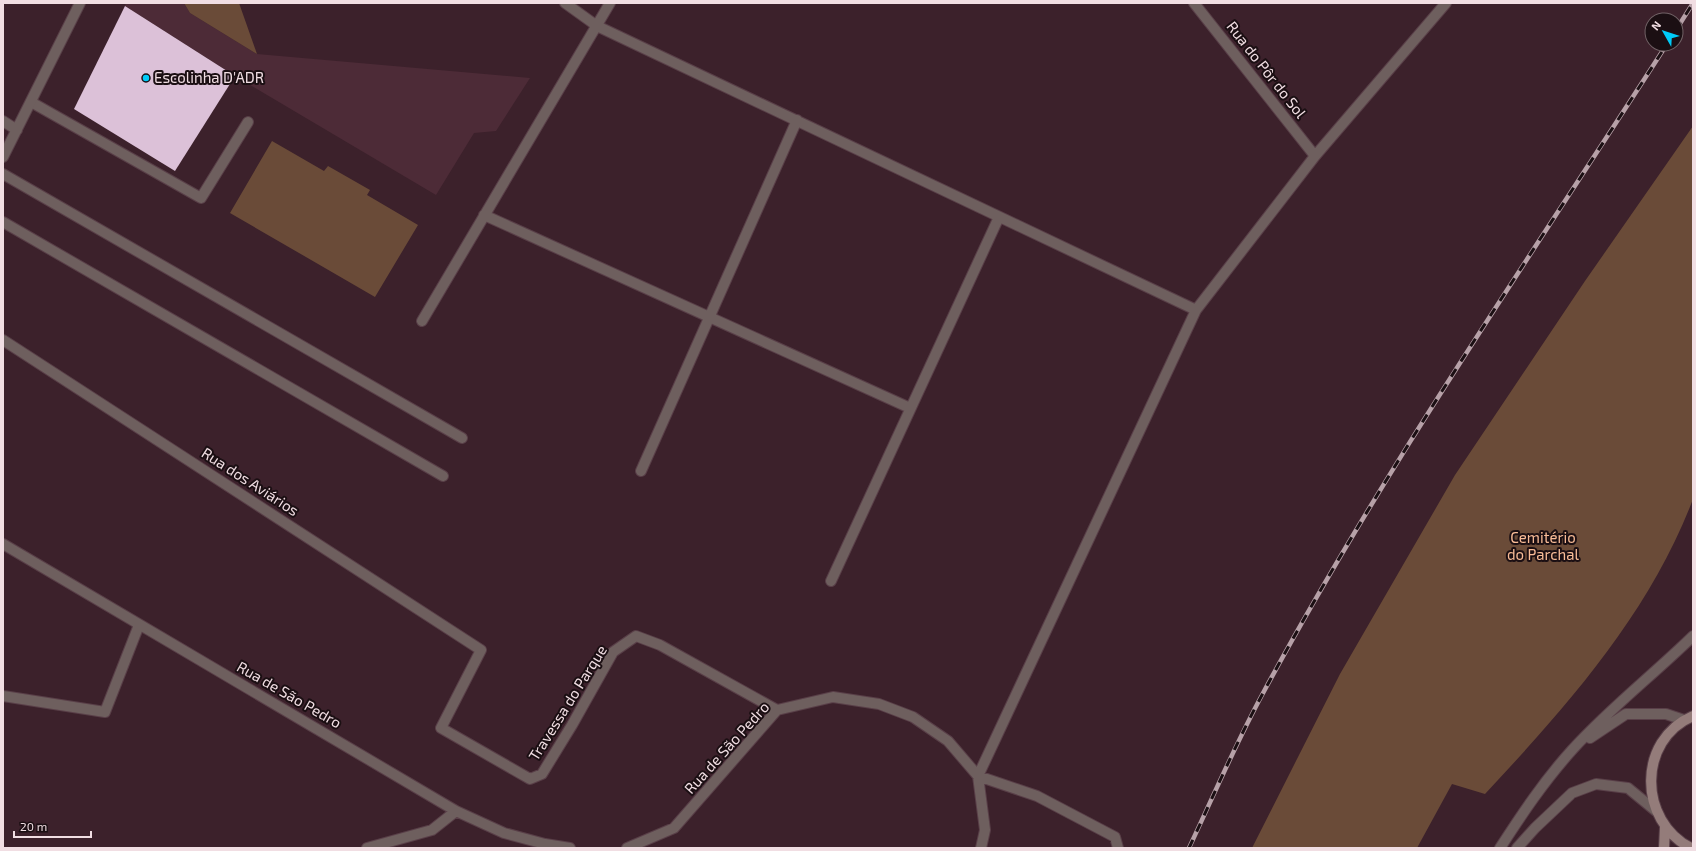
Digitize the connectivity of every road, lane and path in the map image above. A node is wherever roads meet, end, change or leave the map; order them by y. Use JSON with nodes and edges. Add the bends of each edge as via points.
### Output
{"nodes":[{"id":1,"x":80,"y":3,"type":"edge"},
{"id":2,"x":565,"y":3,"type":"edge"},
{"id":3,"x":610,"y":3,"type":"edge"},
{"id":4,"x":1194,"y":3,"type":"edge"},
{"id":5,"x":1446,"y":3,"type":"edge"},
{"id":6,"x":597,"y":26,"type":"junction"},
{"id":7,"x":31,"y":102,"type":"junction"},
{"id":8,"x":797,"y":120,"type":"junction"},
{"id":9,"x":3,"y":121,"type":"edge"},
{"id":10,"x":248,"y":122,"type":"dead end"},
{"id":11,"x":17,"y":130,"type":"junction"},
{"id":12,"x":1315,"y":156,"type":"junction"},
{"id":13,"x":3,"y":157,"type":"edge"},
{"id":14,"x":3,"y":174,"type":"edge"},
{"id":15,"x":484,"y":215,"type":"junction"},
{"id":16,"x":999,"y":217,"type":"junction"},
{"id":17,"x":3,"y":222,"type":"edge"},
{"id":18,"x":1196,"y":310,"type":"junction"},
{"id":19,"x":709,"y":317,"type":"junction"},
{"id":20,"x":422,"y":320,"type":"dead end"},
{"id":21,"x":3,"y":340,"type":"edge"},
{"id":22,"x":910,"y":408,"type":"junction"},
{"id":23,"x":462,"y":438,"type":"dead end"},
{"id":24,"x":642,"y":471,"type":"dead end"},
{"id":25,"x":443,"y":476,"type":"dead end"},
{"id":26,"x":3,"y":544,"type":"edge"},
{"id":27,"x":831,"y":581,"type":"dead end"},
{"id":28,"x":139,"y":625,"type":"junction"},
{"id":29,"x":1693,"y":636,"type":"edge"},
{"id":30,"x":481,"y":650,"type":"joint"},
{"id":31,"x":3,"y":696,"type":"edge"},
{"id":32,"x":777,"y":710,"type":"junction"},
{"id":33,"x":1688,"y":718,"type":"edge"},
{"id":34,"x":1571,"y":751,"type":"junction"},
{"id":35,"x":978,"y":776,"type":"junction"},
{"id":36,"x":456,"y":811,"type":"junction"},
{"id":37,"x":1656,"y":811,"type":"junction"},
{"id":38,"x":1665,"y":827,"type":"junction"},
{"id":39,"x":367,"y":848,"type":"edge"},
{"id":40,"x":570,"y":848,"type":"edge"},
{"id":41,"x":627,"y":848,"type":"edge"},
{"id":42,"x":981,"y":848,"type":"edge"},
{"id":43,"x":1118,"y":848,"type":"edge"},
{"id":44,"x":1500,"y":848,"type":"edge"},
{"id":45,"x":1517,"y":848,"type":"edge"},
{"id":46,"x":1664,"y":848,"type":"edge"},
{"id":47,"x":1691,"y":848,"type":"edge"}],
"edges":[{"from":1,"to":7,"type":"street"},
{"from":2,"to":6,"type":"street"},
{"from":3,"to":6,"type":"street"},
{"from":4,"to":12,"type":"street","name":"Rua do Pôr do Sol"},
{"from":5,"to":12,"type":"street"},
{"from":6,"to":8,"type":"street"},
{"from":6,"to":15,"type":"street"},
{"from":7,"to":10,"type":"street","via":[[201,198]]},
{"from":7,"to":11,"type":"street"},
{"from":8,"to":16,"type":"street"},
{"from":8,"to":19,"type":"street"},
{"from":9,"to":11,"type":"street"},
{"from":11,"to":13,"type":"street"},
{"from":12,"to":18,"type":"street"},
{"from":14,"to":23,"type":"street"},
{"from":15,"to":19,"type":"street"},
{"from":15,"to":20,"type":"street"},
{"from":16,"to":18,"type":"street"},
{"from":16,"to":22,"type":"street"},
{"from":17,"to":25,"type":"street"},
{"from":18,"to":35,"type":"street"},
{"from":19,"to":22,"type":"street"},
{"from":19,"to":24,"type":"street"},
{"from":21,"to":30,"type":"street","name":"Rua dos Aviários"},
{"from":22,"to":27,"type":"street"},
{"from":26,"to":28,"type":"street","name":"Rua de São Pedro"},
{"from":28,"to":31,"type":"street","via":[[105,712]]},
{"from":28,"to":36,"type":"street","name":"Rua de São Pedro"},
{"from":29,"to":34,"type":"street","via":[[1603,718]]},
{"from":30,"to":32,"type":"street","name":"Travessa do Parque","via":[[441,728],[530,779],[542,774],[613,652],[636,636],[660,645]]},
{"from":32,"to":35,"type":"street","name":"Rua de São Pedro","via":[[833,697],[880,704],[913,717],[948,741]]},
{"from":32,"to":41,"type":"street","name":"Rua de São Pedro","via":[[674,828]]},
{"from":33,"to":34,"type":"street","via":[[1666,714],[1626,714]]},
{"from":33,"to":37,"type":"main road","via":[[1665,737],[1653,760],[1650,785]]},
{"from":34,"to":44,"type":"street","via":[[1529,803]]},
{"from":35,"to":42,"type":"street","via":[[985,830]]},
{"from":35,"to":43,"type":"street","via":[[1037,796],[1115,837]]},
{"from":36,"to":39,"type":"street","via":[[432,830]]},
{"from":36,"to":40,"type":"street","name":"Rua de São Pedro","via":[[504,833]]},
{"from":37,"to":38,"type":"main road"},
{"from":37,"to":45,"type":"street","via":[[1628,788],[1596,784],[1572,793]]},
{"from":38,"to":46,"type":"main road"},
{"from":38,"to":47,"type":"main road"}]}
